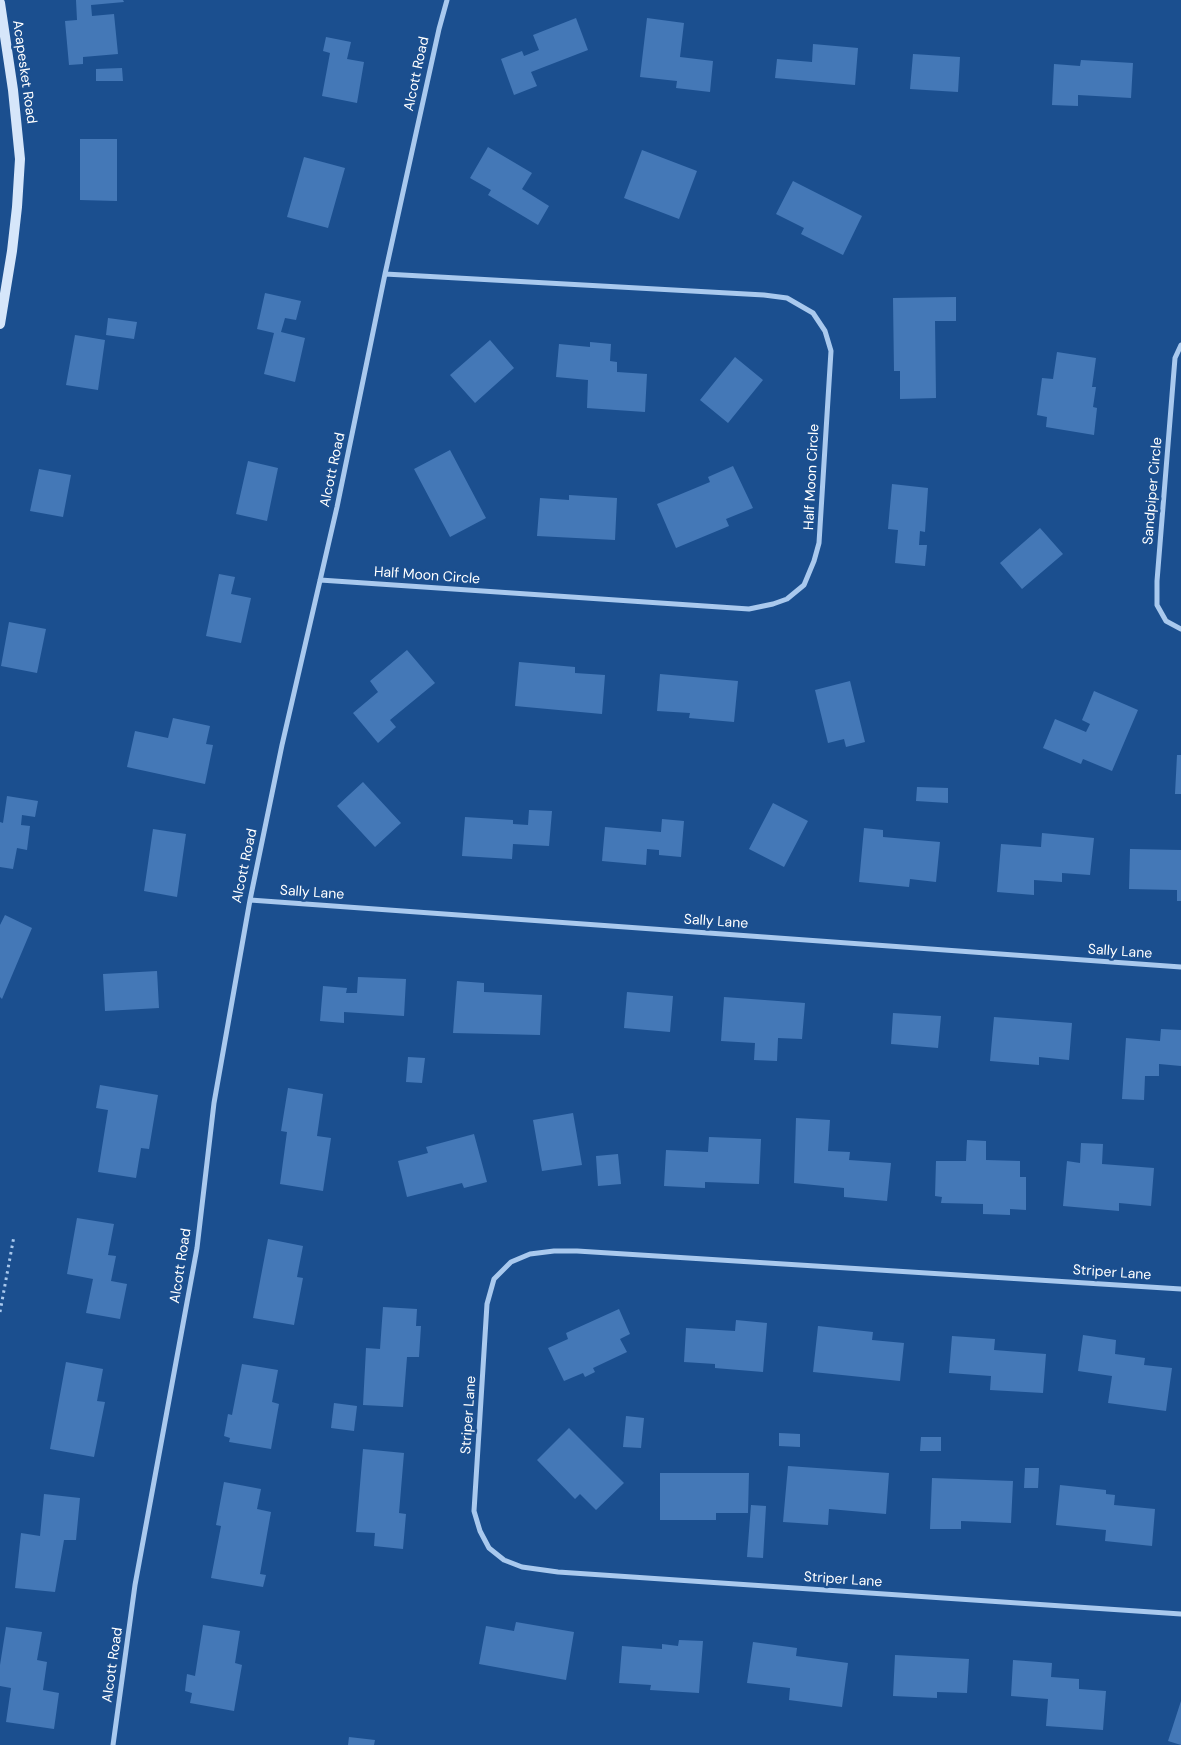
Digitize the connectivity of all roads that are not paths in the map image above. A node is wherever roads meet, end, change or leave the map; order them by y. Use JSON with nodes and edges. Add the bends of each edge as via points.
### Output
{"nodes":[{"id":1,"x":447,"y":0,"type":"edge"},
{"id":2,"x":0,"y":3,"type":"edge"},
{"id":3,"x":385,"y":274,"type":"junction"},
{"id":4,"x":0,"y":324,"type":"edge"},
{"id":5,"x":1181,"y":345,"type":"edge"},
{"id":6,"x":320,"y":580,"type":"junction"},
{"id":7,"x":1181,"y":630,"type":"edge"},
{"id":8,"x":250,"y":900,"type":"junction"},
{"id":9,"x":1181,"y":967,"type":"edge"},
{"id":10,"x":1181,"y":1288,"type":"edge"},
{"id":11,"x":1181,"y":1614,"type":"edge"},
{"id":12,"x":113,"y":1745,"type":"edge"}],
"edges":[{"from":1,"to":3,"type":"street","name":"Alcott Road"},
{"from":2,"to":4,"type":"main road","name":"Acapesket Road","via":[[15,98],[20,159],[12,251]]},
{"from":3,"to":6,"type":"street","name":"Alcott Road"},
{"from":3,"to":6,"type":"street","name":"Half Moon Circle","via":[[764,295],[787,298],[813,313],[825,331],[831,352],[819,543],[804,584],[787,599],[749,609]]},
{"from":5,"to":7,"type":"street","name":"Sandpiper Circle","via":[[1175,358],[1157,581],[1157,605],[1166,621]]},
{"from":6,"to":8,"type":"street","name":"Alcott Road"},
{"from":8,"to":9,"type":"street","name":"Sally Lane"},
{"from":8,"to":12,"type":"street","name":"Alcott Road","via":[[214,1103],[197,1248],[135,1585]]},
{"from":10,"to":11,"type":"street","name":"Striper Lane","via":[[577,1251],[530,1254],[511,1262],[494,1280],[487,1304],[474,1511],[489,1548],[504,1560],[540,1570]]}]}
